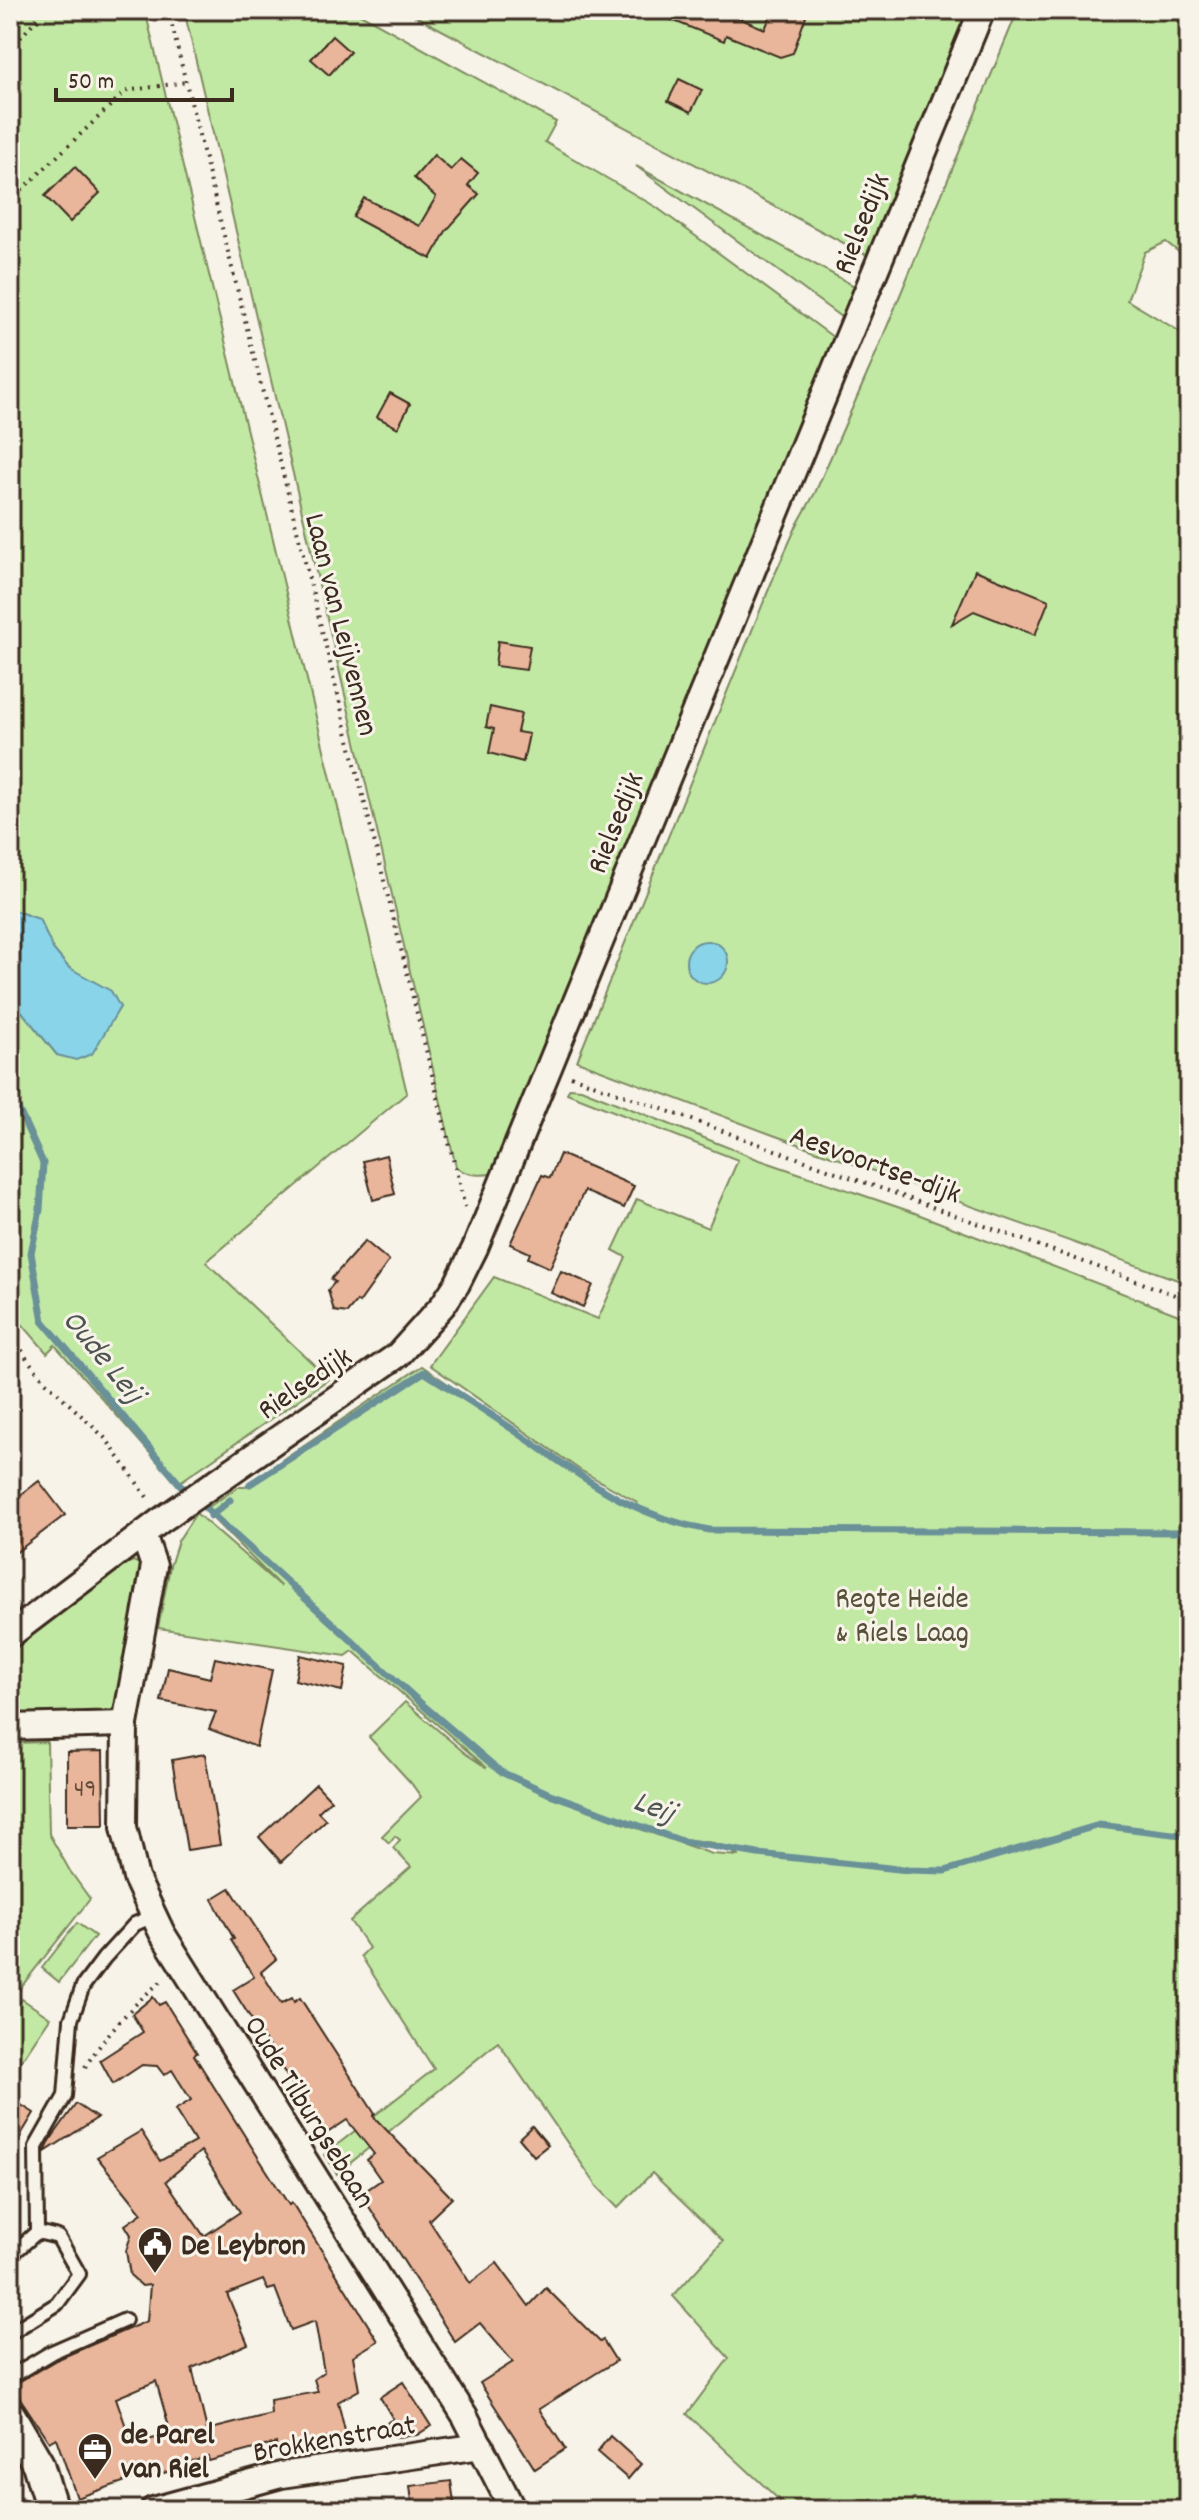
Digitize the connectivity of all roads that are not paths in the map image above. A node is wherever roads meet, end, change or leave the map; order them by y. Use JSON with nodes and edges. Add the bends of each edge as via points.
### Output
{"nodes":[{"id":1,"x":982,"y":10,"type":"edge"},
{"id":2,"x":152,"y":1527,"type":"junction"},
{"id":3,"x":10,"y":1635,"type":"edge"},
{"id":4,"x":125,"y":1724,"type":"junction"},
{"id":5,"x":10,"y":1727,"type":"edge"},
{"id":6,"x":153,"y":1916,"type":"junction"},
{"id":7,"x":37,"y":2232,"type":"junction"},
{"id":8,"x":10,"y":2256,"type":"edge"},
{"id":9,"x":125,"y":2320,"type":"dead end"},
{"id":10,"x":10,"y":2333,"type":"edge"},
{"id":11,"x":10,"y":2377,"type":"edge"},
{"id":12,"x":10,"y":2416,"type":"edge"},
{"id":13,"x":481,"y":2446,"type":"junction"},
{"id":14,"x":52,"y":2510,"type":"edge"},
{"id":15,"x":153,"y":2510,"type":"edge"},
{"id":16,"x":513,"y":2510,"type":"edge"}],
"edges":[{"from":1,"to":2,"type":"street","name":"Rielsedijk","via":[[457,1284],[398,1355]]},
{"from":2,"to":3,"type":"street","name":"Rielsedijk"},
{"from":2,"to":4,"type":"street","name":"Oude Tilburgsebaan","via":[[154,1566]]},
{"from":4,"to":5,"type":"street"},
{"from":4,"to":6,"type":"street","name":"Oude Tilburgsebaan","via":[[124,1827],[136,1878]]},
{"from":6,"to":7,"type":"lane","via":[[135,1924],[83,1986],[71,2020],[65,2096],[36,2147]]},
{"from":6,"to":13,"type":"street","name":"Oude Tilburgsebaan"},
{"from":7,"to":8,"type":"lane"},
{"from":7,"to":10,"type":"lane","via":[[58,2237],[79,2274],[57,2304]]},
{"from":9,"to":11,"type":"lane"},
{"from":12,"to":14,"type":"street","via":[[38,2464]]},
{"from":13,"to":15,"type":"street","name":"Brokkenstraat","via":[[281,2475]]},
{"from":13,"to":16,"type":"street","name":"Oude Tilburgsebaan"}]}
